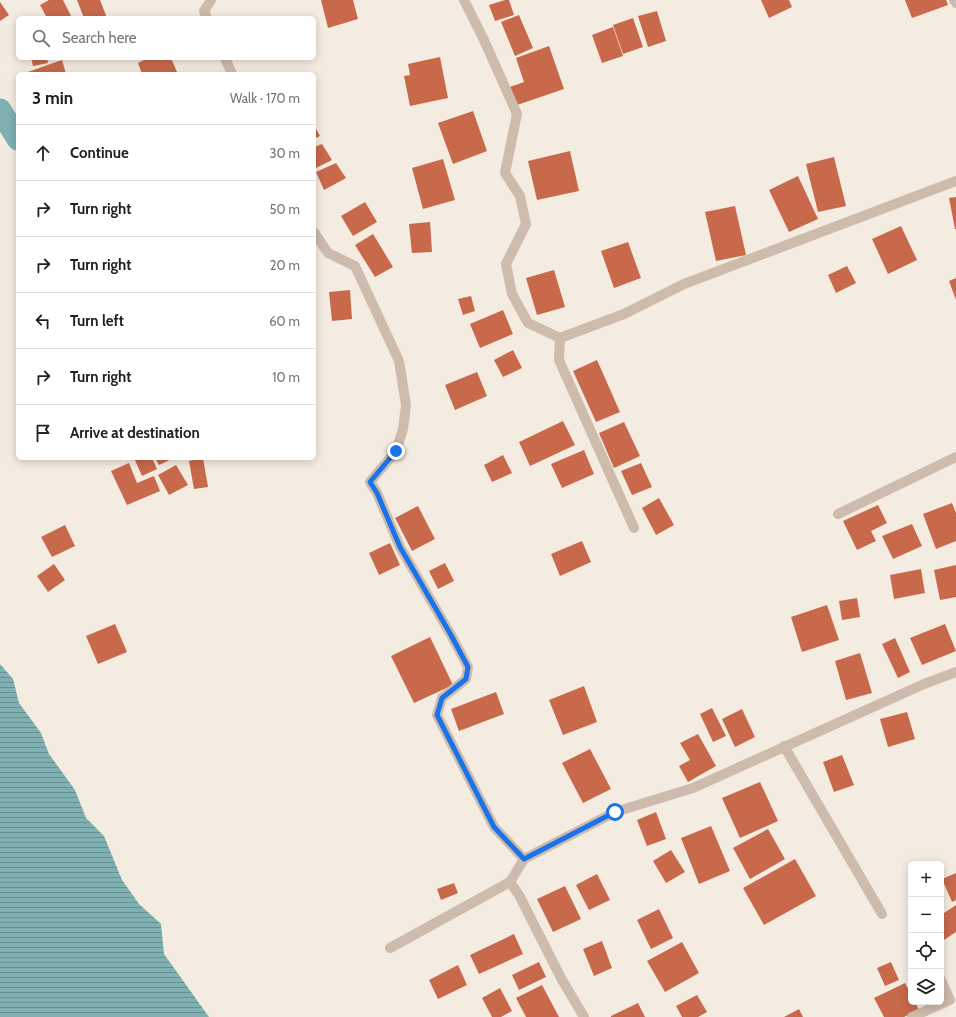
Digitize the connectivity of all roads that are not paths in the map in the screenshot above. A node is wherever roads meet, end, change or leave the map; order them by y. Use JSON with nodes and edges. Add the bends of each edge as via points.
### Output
{"nodes":[{"id":1,"x":211,"y":0,"type":"edge"},
{"id":2,"x":464,"y":0,"type":"edge"},
{"id":3,"x":954,"y":0,"type":"edge"},
{"id":4,"x":956,"y":3,"type":"edge"},
{"id":5,"x":206,"y":16,"type":"edge"},
{"id":6,"x":226,"y":60,"type":"edge"},
{"id":7,"x":231,"y":72,"type":"edge"},
{"id":8,"x":956,"y":181,"type":"edge"},
{"id":9,"x":316,"y":235,"type":"edge"},
{"id":10,"x":560,"y":338,"type":"junction"},
{"id":11,"x":956,"y":457,"type":"edge"},
{"id":12,"x":838,"y":514,"type":"dead end"},
{"id":13,"x":634,"y":528,"type":"dead end"},
{"id":14,"x":956,"y":672,"type":"edge"},
{"id":15,"x":784,"y":746,"type":"junction"},
{"id":16,"x":524,"y":859,"type":"junction"},
{"id":17,"x":510,"y":882,"type":"junction"},
{"id":18,"x":882,"y":914,"type":"dead end"},
{"id":19,"x":390,"y":948,"type":"dead end"},
{"id":20,"x":944,"y":987,"type":"edge"},
{"id":21,"x":944,"y":1003,"type":"edge"},
{"id":22,"x":939,"y":1005,"type":"edge"},
{"id":23,"x":584,"y":1017,"type":"edge"},
{"id":24,"x":912,"y":1017,"type":"edge"}],
"edges":[{"from":1,"to":5,"type":"street","via":[[204,11]]},
{"from":2,"to":10,"type":"street","via":[[517,114],[505,173],[520,196],[526,224],[506,264],[512,294],[528,323]]},
{"from":3,"to":4,"type":"street"},
{"from":6,"to":7,"type":"street"},
{"from":8,"to":10,"type":"street","via":[[684,284],[624,314]]},
{"from":9,"to":16,"type":"street","via":[[328,253],[355,266],[399,361],[406,405],[403,429],[396,451],[370,482],[400,547],[468,667],[466,679],[442,698],[437,715],[494,827]]},
{"from":10,"to":13,"type":"street","via":[[559,360]]},
{"from":11,"to":12,"type":"street"},
{"from":14,"to":15,"type":"street"},
{"from":15,"to":16,"type":"street","via":[[693,788],[615,812]]},
{"from":15,"to":18,"type":"street"},
{"from":16,"to":17,"type":"street"},
{"from":17,"to":19,"type":"street"},
{"from":17,"to":23,"type":"street"},
{"from":20,"to":21,"type":"street","via":[[950,1000]]},
{"from":22,"to":24,"type":"street"}]}
